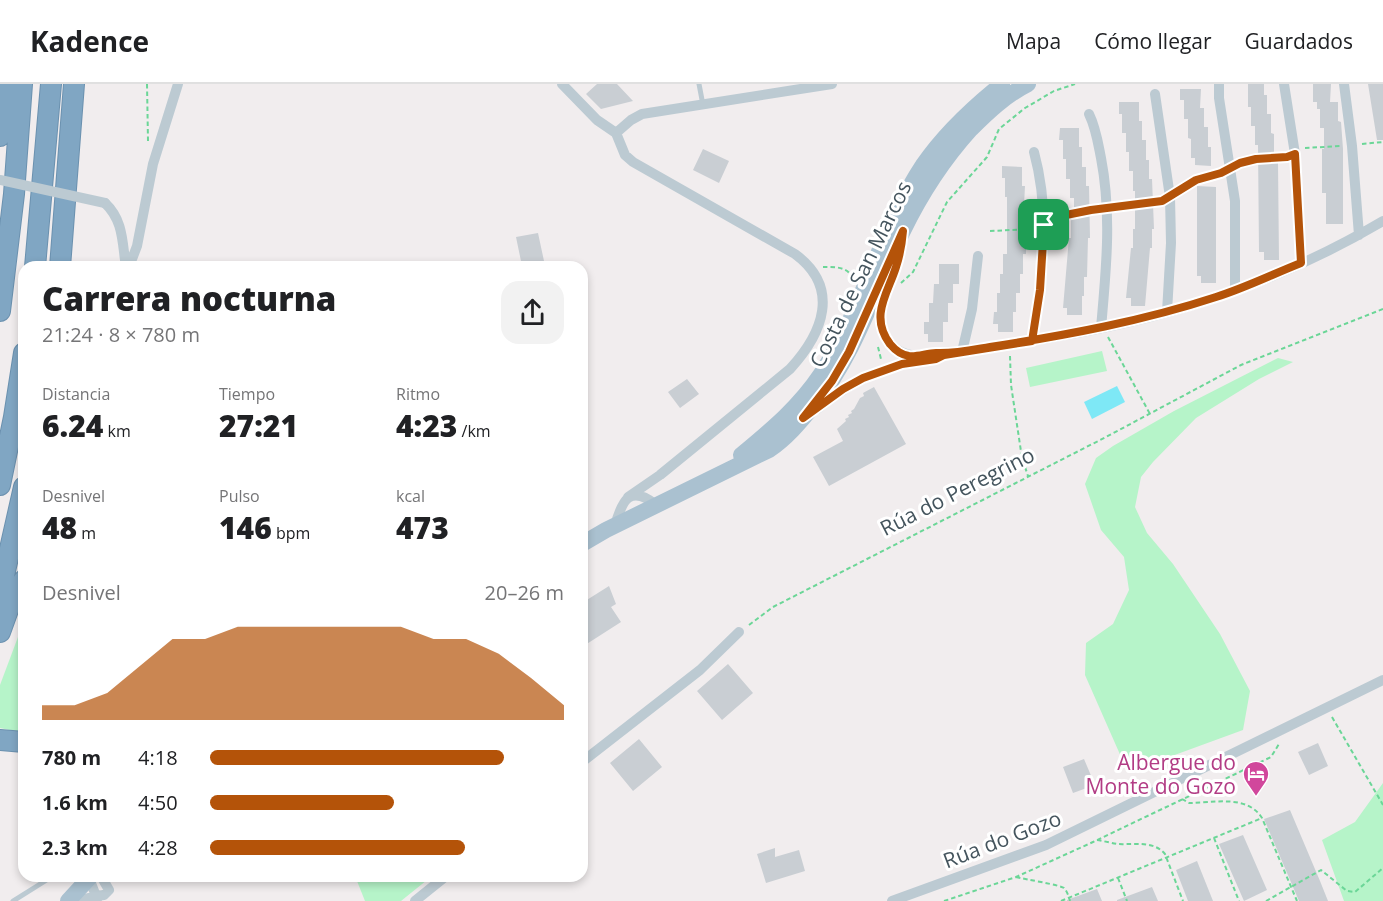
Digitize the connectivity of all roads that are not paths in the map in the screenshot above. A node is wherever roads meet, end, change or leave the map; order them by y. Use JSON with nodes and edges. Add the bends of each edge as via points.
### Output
{"nodes":[{"id":1,"x":5,"y":84,"type":"edge"},
{"id":2,"x":22,"y":84,"type":"edge"},
{"id":3,"x":51,"y":84,"type":"edge"},
{"id":4,"x":74,"y":84,"type":"edge"},
{"id":5,"x":178,"y":84,"type":"edge"},
{"id":6,"x":562,"y":84,"type":"edge"},
{"id":7,"x":699,"y":84,"type":"edge"},
{"id":8,"x":832,"y":84,"type":"edge"},
{"id":9,"x":1002,"y":84,"type":"edge"},
{"id":10,"x":1015,"y":84,"type":"edge"},
{"id":11,"x":1028,"y":84,"type":"edge"},
{"id":12,"x":1219,"y":84,"type":"edge"},
{"id":13,"x":1284,"y":84,"type":"edge"},
{"id":14,"x":1344,"y":84,"type":"edge"},
{"id":15,"x":1155,"y":94,"type":"dead end"},
{"id":16,"x":703,"y":105,"type":"junction"},
{"id":17,"x":994,"y":106,"type":"junction"},
{"id":18,"x":1089,"y":114,"type":"dead end"},
{"id":19,"x":616,"y":133,"type":"junction"},
{"id":20,"x":0,"y":136,"type":"edge"},
{"id":21,"x":1034,"y":152,"type":"dead end"},
{"id":22,"x":68,"y":169,"type":"junction"},
{"id":23,"x":0,"y":180,"type":"edge"},
{"id":24,"x":1383,"y":221,"type":"edge"},
{"id":25,"x":903,"y":231,"type":"junction"},
{"id":26,"x":1359,"y":235,"type":"junction"},
{"id":27,"x":978,"y":256,"type":"dead end"},
{"id":28,"x":36,"y":261,"type":"edge"},
{"id":29,"x":60,"y":261,"type":"edge"},
{"id":30,"x":67,"y":261,"type":"edge"},
{"id":31,"x":127,"y":261,"type":"edge"},
{"id":32,"x":131,"y":261,"type":"edge"},
{"id":33,"x":1301,"y":263,"type":"junction"},
{"id":34,"x":1235,"y":290,"type":"junction"},
{"id":35,"x":0,"y":311,"type":"edge"},
{"id":36,"x":1167,"y":312,"type":"junction"},
{"id":37,"x":1101,"y":328,"type":"junction"},
{"id":38,"x":1032,"y":341,"type":"junction"},
{"id":39,"x":962,"y":352,"type":"junction"},
{"id":40,"x":944,"y":355,"type":"junction"},
{"id":41,"x":18,"y":386,"type":"edge"},
{"id":42,"x":803,"y":418,"type":"junction"},
{"id":43,"x":722,"y":471,"type":"junction"},
{"id":44,"x":660,"y":475,"type":"junction"},
{"id":45,"x":0,"y":485,"type":"edge"},
{"id":46,"x":628,"y":497,"type":"junction"},
{"id":47,"x":652,"y":501,"type":"junction"},
{"id":48,"x":18,"y":514,"type":"edge"},
{"id":49,"x":615,"y":526,"type":"junction"},
{"id":50,"x":588,"y":541,"type":"edge"},
{"id":51,"x":18,"y":589,"type":"edge"},
{"id":52,"x":0,"y":593,"type":"edge"},
{"id":53,"x":0,"y":632,"type":"edge"},
{"id":54,"x":739,"y":632,"type":"road end"},
{"id":55,"x":1383,"y":680,"type":"edge"},
{"id":56,"x":0,"y":740,"type":"edge"},
{"id":57,"x":18,"y":742,"type":"edge"},
{"id":58,"x":0,"y":754,"type":"edge"},
{"id":59,"x":18,"y":755,"type":"edge"},
{"id":60,"x":588,"y":757,"type":"edge"},
{"id":61,"x":43,"y":882,"type":"edge"},
{"id":62,"x":89,"y":882,"type":"edge"},
{"id":63,"x":96,"y":882,"type":"edge"},
{"id":64,"x":111,"y":882,"type":"edge"},
{"id":65,"x":439,"y":882,"type":"edge"},
{"id":66,"x":102,"y":897,"type":"edge"},
{"id":67,"x":13,"y":901,"type":"edge"},
{"id":68,"x":68,"y":901,"type":"edge"},
{"id":69,"x":77,"y":901,"type":"edge"},
{"id":70,"x":415,"y":901,"type":"edge"},
{"id":71,"x":892,"y":901,"type":"edge"}],
"edges":[{"from":1,"to":20,"type":"highway"},
{"from":2,"to":35,"type":"highway"},
{"from":3,"to":28,"type":"highway"},
{"from":4,"to":22,"type":"highway"},
{"from":5,"to":32,"type":"street","via":[[153,164]]},
{"from":6,"to":19,"type":"street","via":[[597,120]]},
{"from":7,"to":16,"type":"lane"},
{"from":8,"to":16,"type":"street"},
{"from":9,"to":43,"type":"main road","name":"Costa de San Marcos","via":[[957,123],[923,166],[887,235],[848,326],[820,374],[783,420]]},
{"from":10,"to":17,"type":"main road","via":[[999,95]]},
{"from":11,"to":17,"type":"main road","name":"Costa de San Marcos"},
{"from":12,"to":34,"type":"street","via":[[1235,201]]},
{"from":13,"to":33,"type":"street","via":[[1295,154]]},
{"from":14,"to":26,"type":"street"},
{"from":15,"to":36,"type":"street","via":[[1170,198]]},
{"from":16,"to":19,"type":"street","via":[[642,114]]},
{"from":17,"to":25,"type":"main road","name":"Costa de San Marcos","via":[[944,160]]},
{"from":18,"to":37,"type":"street","via":[[1095,126],[1108,207]]},
{"from":19,"to":44,"type":"street","name":"Costa de San Marcos","via":[[625,155],[633,162],[795,254],[811,268],[823,302],[818,328],[805,353],[790,369]]},
{"from":21,"to":38,"type":"street","via":[[1044,225]]},
{"from":22,"to":29,"type":"highway"},
{"from":22,"to":30,"type":"highway","via":[[74,180]]},
{"from":23,"to":31,"type":"street","bridge":true,"via":[[105,203],[119,222]]},
{"from":24,"to":26,"type":"street"},
{"from":25,"to":40,"type":"street","via":[[895,269],[883,297],[883,331],[901,353]]},
{"from":25,"to":42,"type":"main road","name":"Costa de San Marcos","via":[[849,352]]},
{"from":26,"to":33,"type":"street"},
{"from":27,"to":39,"type":"street"},
{"from":33,"to":34,"type":"street"},
{"from":34,"to":36,"type":"street"},
{"from":36,"to":37,"type":"street"},
{"from":37,"to":38,"type":"street"},
{"from":38,"to":39,"type":"street"},
{"from":39,"to":40,"type":"street"},
{"from":40,"to":42,"type":"street","via":[[863,378]]},
{"from":41,"to":45,"type":"highway"},
{"from":42,"to":43,"type":"main road","name":"Costa de San Marcos","via":[[777,444]]},
{"from":43,"to":47,"type":"main road","name":"Costa de San Marcos"},
{"from":44,"to":46,"type":"street","name":"Costa de San Marcos"},
{"from":44,"to":47,"type":"street","name":"Costa de San Marcos","via":[[648,492]]},
{"from":46,"to":47,"type":"street","name":"Costa de San Marcos","via":[[637,495]]},
{"from":46,"to":49,"type":"street"},
{"from":47,"to":49,"type":"main road","name":"Costa de San Marcos"},
{"from":48,"to":52,"type":"highway"},
{"from":49,"to":50,"type":"main road","name":"Costa de San Marcos"},
{"from":51,"to":53,"type":"highway"},
{"from":54,"to":60,"type":"street","via":[[700,670]]},
{"from":55,"to":71,"type":"street","name":"Rúa do Gozo","via":[[1094,823]]},
{"from":56,"to":57,"type":"highway"},
{"from":58,"to":59,"type":"highway"},
{"from":61,"to":67,"type":"lane"},
{"from":62,"to":68,"type":"main road"},
{"from":63,"to":66,"type":"street"},
{"from":64,"to":66,"type":"street"},
{"from":65,"to":70,"type":"street"},
{"from":66,"to":69,"type":"street"}]}
